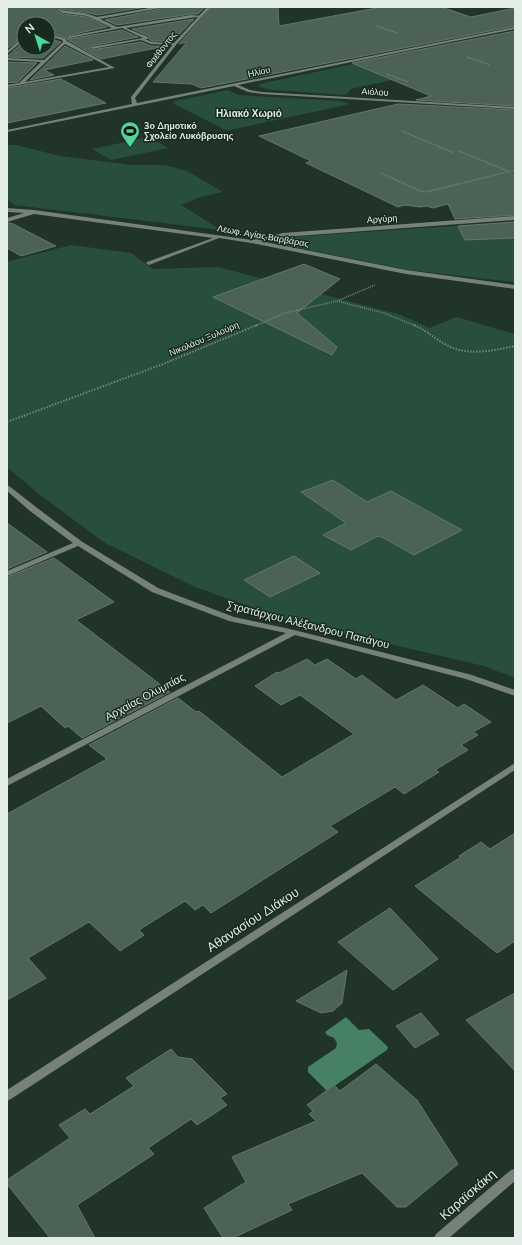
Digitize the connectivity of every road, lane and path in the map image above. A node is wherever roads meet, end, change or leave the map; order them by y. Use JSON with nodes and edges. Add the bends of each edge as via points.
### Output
{"nodes":[{"id":1,"x":157,"y":7,"type":"edge"},
{"id":2,"x":209,"y":7,"type":"edge"},
{"id":3,"x":60,"y":11,"type":"dead end"},
{"id":4,"x":201,"y":16,"type":"junction"},
{"id":5,"x":98,"y":18,"type":"junction"},
{"id":6,"x":123,"y":27,"type":"junction"},
{"id":7,"x":117,"y":28,"type":"junction"},
{"id":8,"x":515,"y":28,"type":"edge"},
{"id":9,"x":56,"y":36,"type":"edge"},
{"id":10,"x":70,"y":37,"type":"dead end"},
{"id":11,"x":141,"y":39,"type":"junction"},
{"id":12,"x":65,"y":42,"type":"junction"},
{"id":13,"x":175,"y":44,"type":"junction"},
{"id":14,"x":16,"y":45,"type":"edge"},
{"id":15,"x":92,"y":48,"type":"dead end"},
{"id":16,"x":7,"y":53,"type":"edge"},
{"id":17,"x":464,"y":55,"type":"dead end"},
{"id":18,"x":7,"y":59,"type":"edge"},
{"id":19,"x":45,"y":61,"type":"junction"},
{"id":20,"x":490,"y":65,"type":"dead end"},
{"id":21,"x":20,"y":84,"type":"junction"},
{"id":22,"x":235,"y":85,"type":"junction"},
{"id":23,"x":7,"y":86,"type":"edge"},
{"id":24,"x":135,"y":106,"type":"junction"},
{"id":25,"x":515,"y":108,"type":"edge"},
{"id":26,"x":7,"y":131,"type":"edge"},
{"id":27,"x":402,"y":131,"type":"dead end"},
{"id":28,"x":459,"y":151,"type":"dead end"},
{"id":29,"x":454,"y":153,"type":"dead end"},
{"id":30,"x":515,"y":170,"type":"edge"},
{"id":31,"x":510,"y":172,"type":"junction"},
{"id":32,"x":381,"y":173,"type":"dead end"},
{"id":33,"x":7,"y":210,"type":"edge"},
{"id":34,"x":34,"y":212,"type":"junction"},
{"id":35,"x":515,"y":218,"type":"edge"},
{"id":36,"x":7,"y":220,"type":"edge"},
{"id":37,"x":220,"y":237,"type":"junction"},
{"id":38,"x":251,"y":242,"type":"junction"},
{"id":39,"x":148,"y":263,"type":"dead end"},
{"id":40,"x":406,"y":272,"type":"junction"},
{"id":41,"x":515,"y":287,"type":"edge"},
{"id":42,"x":337,"y":301,"type":"junction"},
{"id":43,"x":515,"y":346,"type":"edge"},
{"id":44,"x":7,"y":422,"type":"edge"},
{"id":45,"x":7,"y":486,"type":"edge"},
{"id":46,"x":78,"y":543,"type":"junction"},
{"id":47,"x":7,"y":574,"type":"edge"},
{"id":48,"x":294,"y":632,"type":"junction"},
{"id":49,"x":515,"y":693,"type":"edge"},
{"id":50,"x":515,"y":766,"type":"edge"},
{"id":51,"x":7,"y":783,"type":"edge"},
{"id":52,"x":7,"y":1096,"type":"edge"},
{"id":53,"x":515,"y":1174,"type":"edge"},
{"id":54,"x":440,"y":1238,"type":"edge"}],
"edges":[{"from":1,"to":5,"type":"street","via":[[159,8]]},
{"from":2,"to":4,"type":"street","name":"Φαέθοντος"},
{"from":3,"to":5,"type":"street"},
{"from":4,"to":6,"type":"street"},
{"from":4,"to":13,"type":"street","name":"Φαέθοντος"},
{"from":5,"to":7,"type":"street"},
{"from":6,"to":7,"type":"street"},
{"from":6,"to":11,"type":"street","via":[[146,38]]},
{"from":7,"to":10,"type":"street"},
{"from":8,"to":22,"type":"street","name":"Ηλίου"},
{"from":9,"to":12,"type":"street","via":[[64,39]]},
{"from":11,"to":13,"type":"street","via":[[151,43]]},
{"from":11,"to":15,"type":"street"},
{"from":12,"to":19,"type":"street"},
{"from":12,"to":21,"type":"street","via":[[113,68]]},
{"from":13,"to":24,"type":"street","name":"Φαέθοντος","via":[[133,98]]},
{"from":14,"to":16,"type":"street"},
{"from":17,"to":20,"type":"path"},
{"from":18,"to":19,"type":"street"},
{"from":19,"to":21,"type":"street"},
{"from":21,"to":23,"type":"street"},
{"from":22,"to":24,"type":"street","name":"Ηλίου"},
{"from":22,"to":25,"type":"street","name":"Αιόλου","via":[[262,93]]},
{"from":24,"to":26,"type":"street","name":"Ηλίου"},
{"from":27,"to":29,"type":"path"},
{"from":28,"to":31,"type":"path"},
{"from":30,"to":31,"type":"path"},
{"from":31,"to":32,"type":"path","via":[[426,192]]},
{"from":33,"to":34,"type":"street","name":"Λεωφ. Αγίας Βαρβάρας"},
{"from":34,"to":36,"type":"street"},
{"from":34,"to":37,"type":"street","name":"Λεωφ. Αγίας Βαρβάρας"},
{"from":35,"to":38,"type":"street","name":"Αργύρη","via":[[283,234]]},
{"from":37,"to":38,"type":"street","name":"Λεωφ. Αγίας Βαρβάρας"},
{"from":37,"to":39,"type":"street"},
{"from":38,"to":40,"type":"street","name":"Λεωφ. Αγίας Βαρβάρας"},
{"from":40,"to":41,"type":"street","name":"Λεωφ. Αγίας Βαρβάρας"},
{"from":40,"to":42,"type":"path","name":"Νικολάου Ξυλούρη"},
{"from":42,"to":43,"type":"path","via":[[398,318],[426,331],[456,350],[472,352]]},
{"from":42,"to":44,"type":"path","name":"Νικολάου Ξυλούρη","via":[[285,313],[163,364]]},
{"from":45,"to":46,"type":"street","name":"Στρατάρχου Αλέξανδρου Παπάγου"},
{"from":46,"to":47,"type":"street"},
{"from":46,"to":48,"type":"street","name":"Στρατάρχου Αλέξανδρου Παπάγου","via":[[154,590],[232,619]]},
{"from":48,"to":49,"type":"street","name":"Στρατάρχου Αλέξανδρου Παπάγου","via":[[469,677]]},
{"from":48,"to":51,"type":"street","name":"Αρχαίας Ολυμπίας"},
{"from":50,"to":52,"type":"street","name":"Αθανασίου Διάκου"},
{"from":53,"to":54,"type":"street","name":"Καραϊσκάκη"}]}
